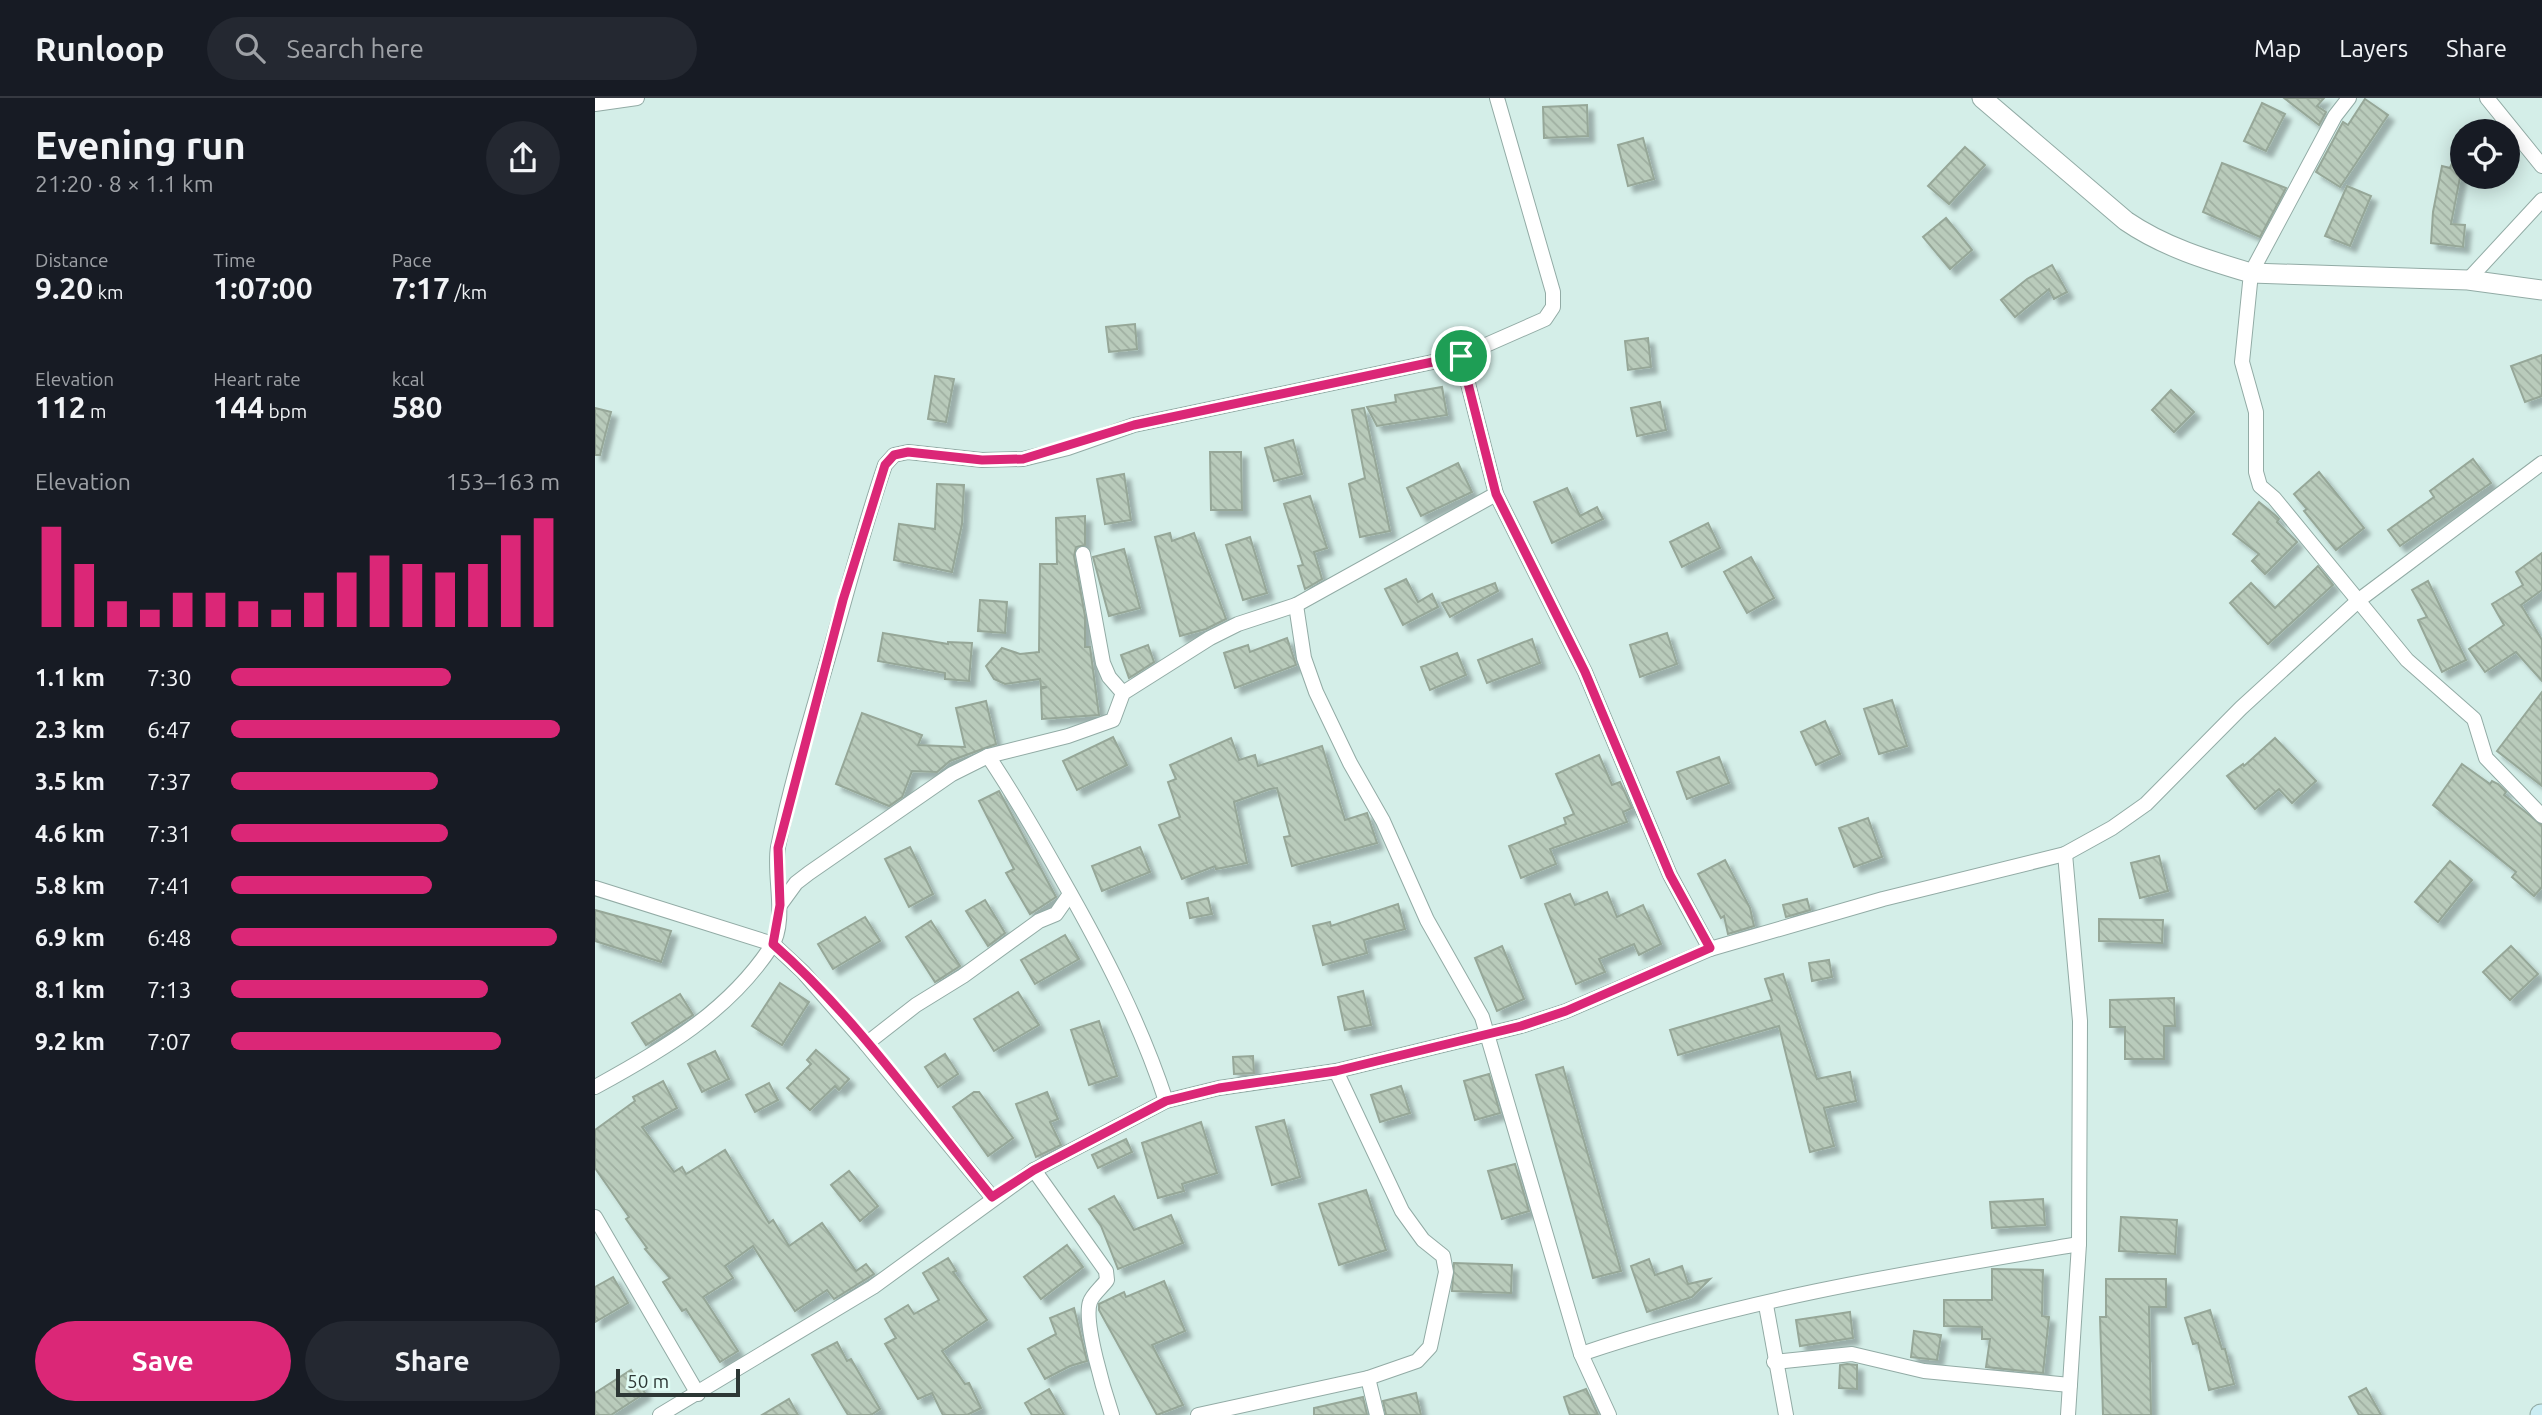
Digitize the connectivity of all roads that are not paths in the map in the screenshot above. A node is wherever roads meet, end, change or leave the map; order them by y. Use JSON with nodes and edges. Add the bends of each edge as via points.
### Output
{"nodes":[{"id":1,"x":637,"y":98,"type":"edge"},
{"id":2,"x":1497,"y":98,"type":"edge"},
{"id":3,"x":1982,"y":98,"type":"edge"},
{"id":4,"x":2349,"y":98,"type":"edge"},
{"id":5,"x":2487,"y":98,"type":"edge"},
{"id":6,"x":595,"y":104,"type":"edge"},
{"id":7,"x":2542,"y":166,"type":"edge"},
{"id":8,"x":2542,"y":200,"type":"edge"},
{"id":9,"x":2251,"y":273,"type":"junction"},
{"id":10,"x":2468,"y":280,"type":"junction"},
{"id":11,"x":2542,"y":290,"type":"edge"},
{"id":12,"x":1461,"y":356,"type":"junction"},
{"id":13,"x":2542,"y":463,"type":"edge"},
{"id":14,"x":1496,"y":494,"type":"junction"},
{"id":15,"x":1083,"y":554,"type":"dead end"},
{"id":16,"x":2359,"y":600,"type":"junction"},
{"id":17,"x":1296,"y":605,"type":"junction"},
{"id":18,"x":1123,"y":693,"type":"junction"},
{"id":19,"x":988,"y":756,"type":"junction"},
{"id":20,"x":2542,"y":816,"type":"edge"},
{"id":21,"x":2065,"y":854,"type":"junction"},
{"id":22,"x":595,"y":888,"type":"edge"},
{"id":23,"x":1070,"y":894,"type":"junction"},
{"id":24,"x":780,"y":905,"type":"junction"},
{"id":25,"x":773,"y":944,"type":"junction"},
{"id":26,"x":1710,"y":948,"type":"junction"},
{"id":27,"x":1488,"y":1034,"type":"junction"},
{"id":28,"x":866,"y":1044,"type":"junction"},
{"id":29,"x":1336,"y":1071,"type":"junction"},
{"id":30,"x":595,"y":1087,"type":"edge"},
{"id":31,"x":1166,"y":1101,"type":"junction"},
{"id":32,"x":1034,"y":1170,"type":"junction"},
{"id":33,"x":992,"y":1197,"type":"junction"},
{"id":34,"x":595,"y":1217,"type":"edge"},
{"id":35,"x":2079,"y":1244,"type":"junction"},
{"id":36,"x":1766,"y":1304,"type":"junction"},
{"id":37,"x":1581,"y":1354,"type":"junction"},
{"id":38,"x":1775,"y":1362,"type":"junction"},
{"id":39,"x":1368,"y":1378,"type":"junction"},
{"id":40,"x":2070,"y":1385,"type":"junction"},
{"id":41,"x":698,"y":1394,"type":"junction"},
{"id":42,"x":663,"y":1414,"type":"edge"},
{"id":43,"x":1112,"y":1415,"type":"edge"},
{"id":44,"x":1198,"y":1415,"type":"edge"},
{"id":45,"x":1377,"y":1415,"type":"edge"},
{"id":46,"x":1609,"y":1415,"type":"edge"},
{"id":47,"x":1786,"y":1415,"type":"edge"},
{"id":48,"x":2068,"y":1415,"type":"edge"}],
"edges":[{"from":1,"to":6,"type":"street"},
{"from":2,"to":12,"type":"street","via":[[1553,292],[1553,307],[1531,327]]},
{"from":3,"to":9,"type":"street","via":[[2070,176],[2150,237]]},
{"from":4,"to":9,"type":"street"},
{"from":5,"to":7,"type":"street"},
{"from":8,"to":10,"type":"street"},
{"from":9,"to":10,"type":"street"},
{"from":9,"to":16,"type":"street","via":[[2241,351],[2256,412],[2260,486]]},
{"from":10,"to":11,"type":"street"},
{"from":12,"to":14,"type":"street"},
{"from":12,"to":24,"type":"street","via":[[1146,422],[1023,459],[894,455],[885,465],[869,513],[799,760],[777,857]]},
{"from":13,"to":16,"type":"street"},
{"from":14,"to":17,"type":"street"},
{"from":14,"to":26,"type":"street","via":[[1585,672],[1670,875]]},
{"from":15,"to":18,"type":"street","via":[[1103,663]]},
{"from":16,"to":20,"type":"street","via":[[2407,660],[2474,719],[2486,758]]},
{"from":16,"to":21,"type":"street","via":[[2241,708],[2146,804]]},
{"from":17,"to":18,"type":"street","via":[[1224,631]]},
{"from":17,"to":27,"type":"street","via":[[1304,658],[1316,692]]},
{"from":18,"to":19,"type":"street","via":[[1113,720]]},
{"from":19,"to":23,"type":"street"},
{"from":19,"to":24,"type":"street","via":[[937,783],[809,873]]},
{"from":21,"to":26,"type":"street"},
{"from":21,"to":35,"type":"street","via":[[2080,1021]]},
{"from":22,"to":25,"type":"street"},
{"from":23,"to":28,"type":"street","via":[[1056,914],[1038,921]]},
{"from":23,"to":31,"type":"street","via":[[1123,990]]},
{"from":24,"to":25,"type":"street"},
{"from":25,"to":28,"type":"street"},
{"from":25,"to":30,"type":"street","via":[[719,1009],[664,1048]]},
{"from":26,"to":27,"type":"street","via":[[1566,1011]]},
{"from":27,"to":29,"type":"street"},
{"from":27,"to":37,"type":"street"},
{"from":28,"to":33,"type":"street"},
{"from":29,"to":31,"type":"street","via":[[1219,1088]]},
{"from":29,"to":39,"type":"street","via":[[1402,1211],[1423,1240],[1443,1256],[1446,1272],[1430,1347],[1417,1360]]},
{"from":31,"to":32,"type":"street"},
{"from":32,"to":33,"type":"street"},
{"from":32,"to":43,"type":"street","via":[[1106,1271],[1107,1280],[1090,1302],[1089,1321],[1098,1376]]},
{"from":33,"to":41,"type":"street","via":[[873,1287]]},
{"from":34,"to":41,"type":"street"},
{"from":35,"to":36,"type":"street","via":[[1871,1279]]},
{"from":35,"to":40,"type":"street"},
{"from":36,"to":37,"type":"street","via":[[1699,1317]]},
{"from":36,"to":38,"type":"street"},
{"from":37,"to":46,"type":"street"},
{"from":38,"to":40,"type":"street","via":[[1852,1354],[1924,1371]]},
{"from":38,"to":47,"type":"street"},
{"from":39,"to":44,"type":"street"},
{"from":39,"to":45,"type":"street"},
{"from":40,"to":48,"type":"street"},
{"from":41,"to":42,"type":"street"}]}
